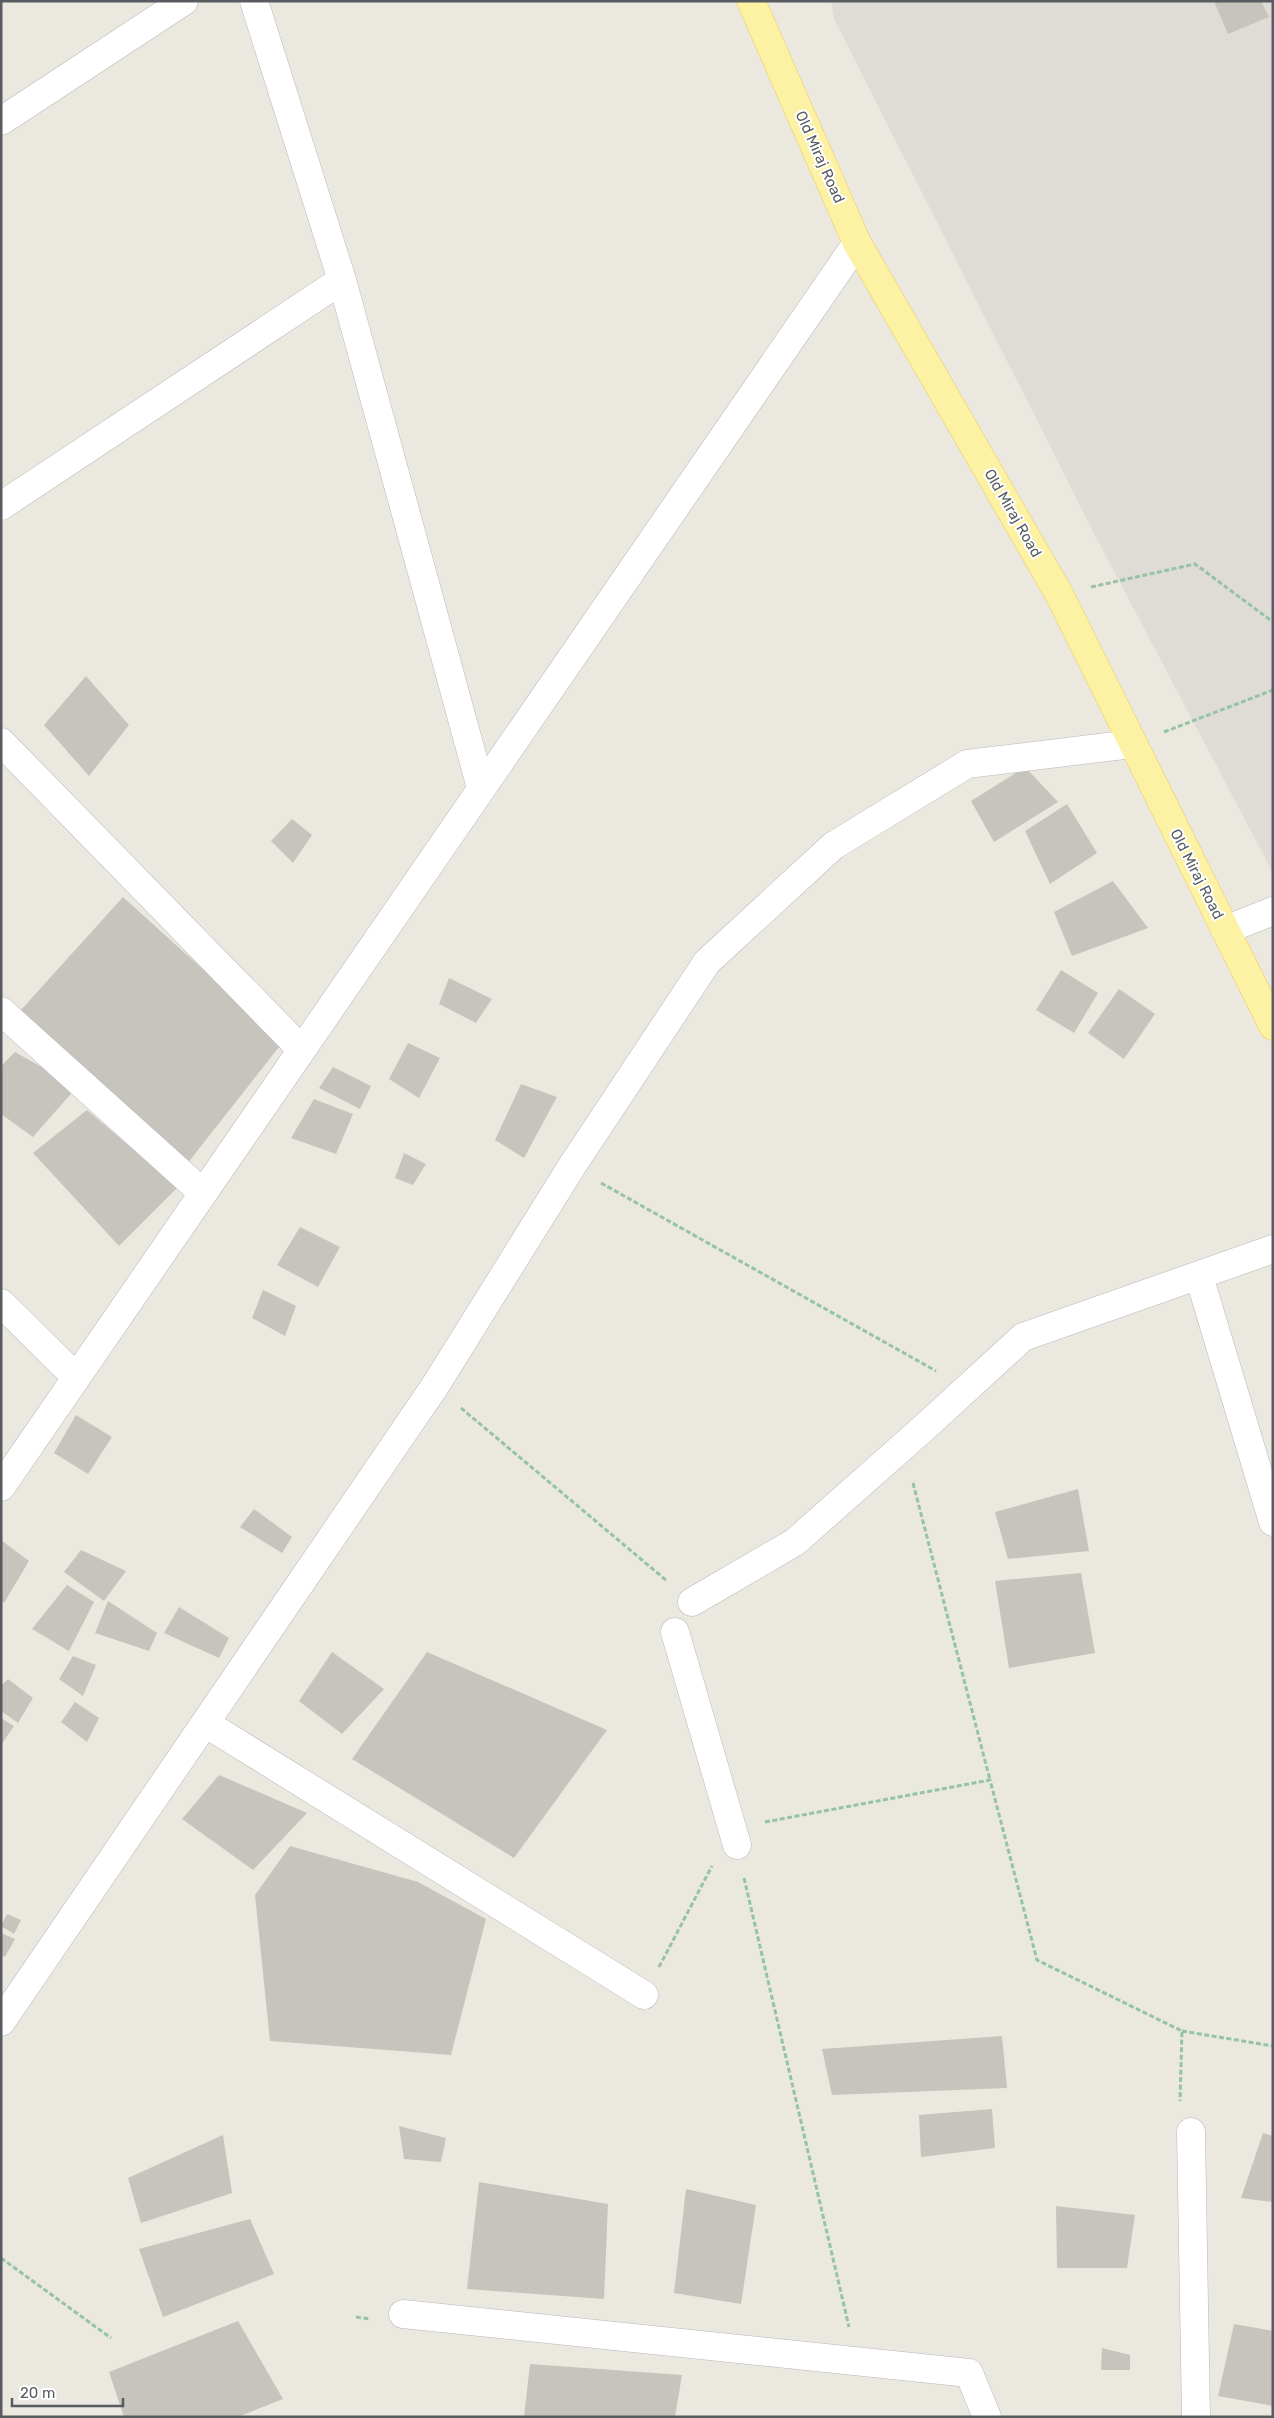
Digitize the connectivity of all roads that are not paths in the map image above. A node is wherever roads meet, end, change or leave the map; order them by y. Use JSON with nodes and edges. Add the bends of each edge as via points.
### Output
{"nodes":[{"id":1,"x":184,"y":1,"type":"edge"},
{"id":2,"x":254,"y":1,"type":"edge"},
{"id":3,"x":752,"y":1,"type":"edge"},
{"id":4,"x":1,"y":121,"type":"edge"},
{"id":5,"x":857,"y":243,"type":"junction"},
{"id":6,"x":342,"y":280,"type":"junction"},
{"id":7,"x":1,"y":506,"type":"edge"},
{"id":8,"x":1,"y":742,"type":"edge"},
{"id":9,"x":1132,"y":744,"type":"junction"},
{"id":10,"x":481,"y":788,"type":"junction"},
{"id":11,"x":1273,"y":911,"type":"edge"},
{"id":12,"x":1225,"y":930,"type":"junction"},
{"id":13,"x":1,"y":1012,"type":"edge"},
{"id":14,"x":1273,"y":1026,"type":"edge"},
{"id":15,"x":301,"y":1049,"type":"junction"},
{"id":16,"x":203,"y":1193,"type":"junction"},
{"id":17,"x":1273,"y":1249,"type":"edge"},
{"id":18,"x":1198,"y":1276,"type":"junction"},
{"id":19,"x":1,"y":1303,"type":"edge"},
{"id":20,"x":76,"y":1378,"type":"junction"},
{"id":21,"x":1,"y":1487,"type":"edge"},
{"id":22,"x":1273,"y":1522,"type":"edge"},
{"id":23,"x":692,"y":1602,"type":"road end"},
{"id":24,"x":675,"y":1632,"type":"dead end"},
{"id":25,"x":205,"y":1723,"type":"junction"},
{"id":26,"x":737,"y":1845,"type":"road end"},
{"id":27,"x":644,"y":1995,"type":"road end"},
{"id":28,"x":1,"y":2022,"type":"edge"},
{"id":29,"x":1186,"y":2121,"type":"road end"},
{"id":30,"x":403,"y":2314,"type":"dead end"},
{"id":31,"x":987,"y":2417,"type":"edge"},
{"id":32,"x":1196,"y":2417,"type":"edge"}],
"edges":[{"from":1,"to":4,"type":"street"},
{"from":2,"to":6,"type":"street"},
{"from":3,"to":5,"type":"main road","name":"Old Miraj Road"},
{"from":5,"to":9,"type":"main road","name":"Old Miraj Road","via":[[1059,594]]},
{"from":5,"to":10,"type":"street"},
{"from":6,"to":7,"type":"street"},
{"from":6,"to":10,"type":"street"},
{"from":8,"to":15,"type":"street"},
{"from":9,"to":12,"type":"main road","name":"Old Miraj Road"},
{"from":9,"to":25,"type":"street","via":[[967,764],[833,846],[706,962],[572,1166],[435,1386]]},
{"from":10,"to":15,"type":"street"},
{"from":11,"to":12,"type":"street"},
{"from":12,"to":14,"type":"main road","name":"Old Miraj Road"},
{"from":13,"to":16,"type":"street"},
{"from":15,"to":16,"type":"street"},
{"from":16,"to":20,"type":"street"},
{"from":17,"to":18,"type":"street"},
{"from":18,"to":22,"type":"street"},
{"from":18,"to":23,"type":"street","via":[[1022,1337],[796,1542]]},
{"from":19,"to":20,"type":"street"},
{"from":20,"to":21,"type":"street"},
{"from":24,"to":26,"type":"street"},
{"from":25,"to":27,"type":"street"},
{"from":25,"to":28,"type":"street"},
{"from":29,"to":32,"type":"street"},
{"from":30,"to":31,"type":"street","via":[[970,2373]]}]}
